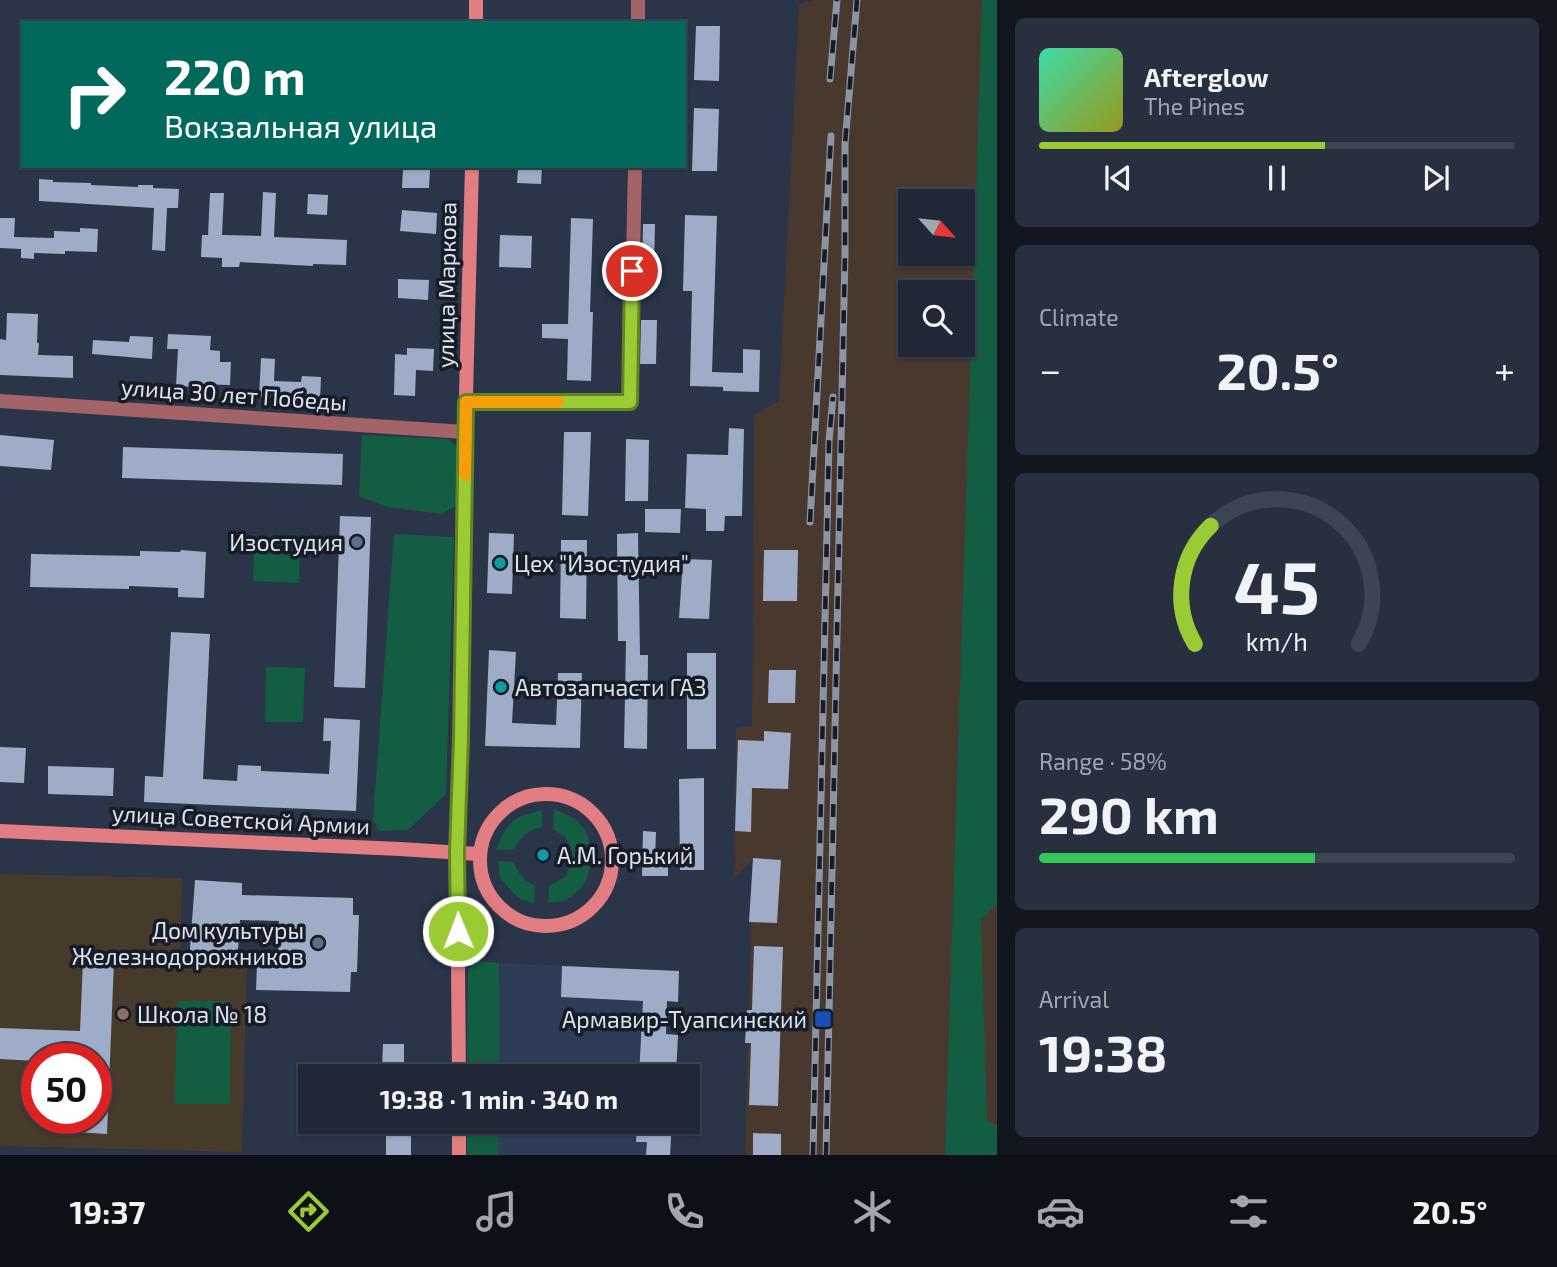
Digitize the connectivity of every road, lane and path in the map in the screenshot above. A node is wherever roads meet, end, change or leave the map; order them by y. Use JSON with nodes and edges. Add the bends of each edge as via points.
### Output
{"nodes":[{"id":1,"x":476,"y":0,"type":"edge"},
{"id":2,"x":638,"y":0,"type":"edge"},
{"id":3,"x":476,"y":21,"type":"edge"},
{"id":4,"x":638,"y":21,"type":"edge"},
{"id":5,"x":472,"y":168,"type":"edge"},
{"id":6,"x":635,"y":168,"type":"edge"},
{"id":7,"x":0,"y":401,"type":"edge"},
{"id":8,"x":466,"y":402,"type":"junction"},
{"id":9,"x":465,"y":432,"type":"junction"},
{"id":10,"x":0,"y":831,"type":"edge"},
{"id":11,"x":457,"y":852,"type":"junction"},
{"id":12,"x":479,"y":854,"type":"junction"},
{"id":13,"x":459,"y":1064,"type":"edge"},
{"id":14,"x":459,"y":1134,"type":"edge"},
{"id":15,"x":459,"y":1155,"type":"edge"}],
"edges":[{"from":1,"to":3,"type":"main road"},
{"from":2,"to":4,"type":"street"},
{"from":5,"to":8,"type":"main road","name":"улица Маркова"},
{"from":6,"to":8,"type":"street","via":[[630,402]]},
{"from":7,"to":9,"type":"street","name":"улица 30 лет Победы"},
{"from":8,"to":9,"type":"main road","name":"улица Маркова"},
{"from":9,"to":11,"type":"main road","name":"улица Маркова"},
{"from":10,"to":11,"type":"main road","name":"улица Советской Армии"},
{"from":11,"to":12,"type":"main road","name":"улица Советской Армии"},
{"from":11,"to":13,"type":"main road","name":"улица Маркова"},
{"from":12,"to":12,"type":"main road","via":[[485,889],[495,904],[508,916],[542,927],[563,925],[582,916],[608,884],[612,864],[602,824],[588,808],[570,797],[549,793],[510,803],[484,834]]},
{"from":14,"to":15,"type":"main road"}]}
